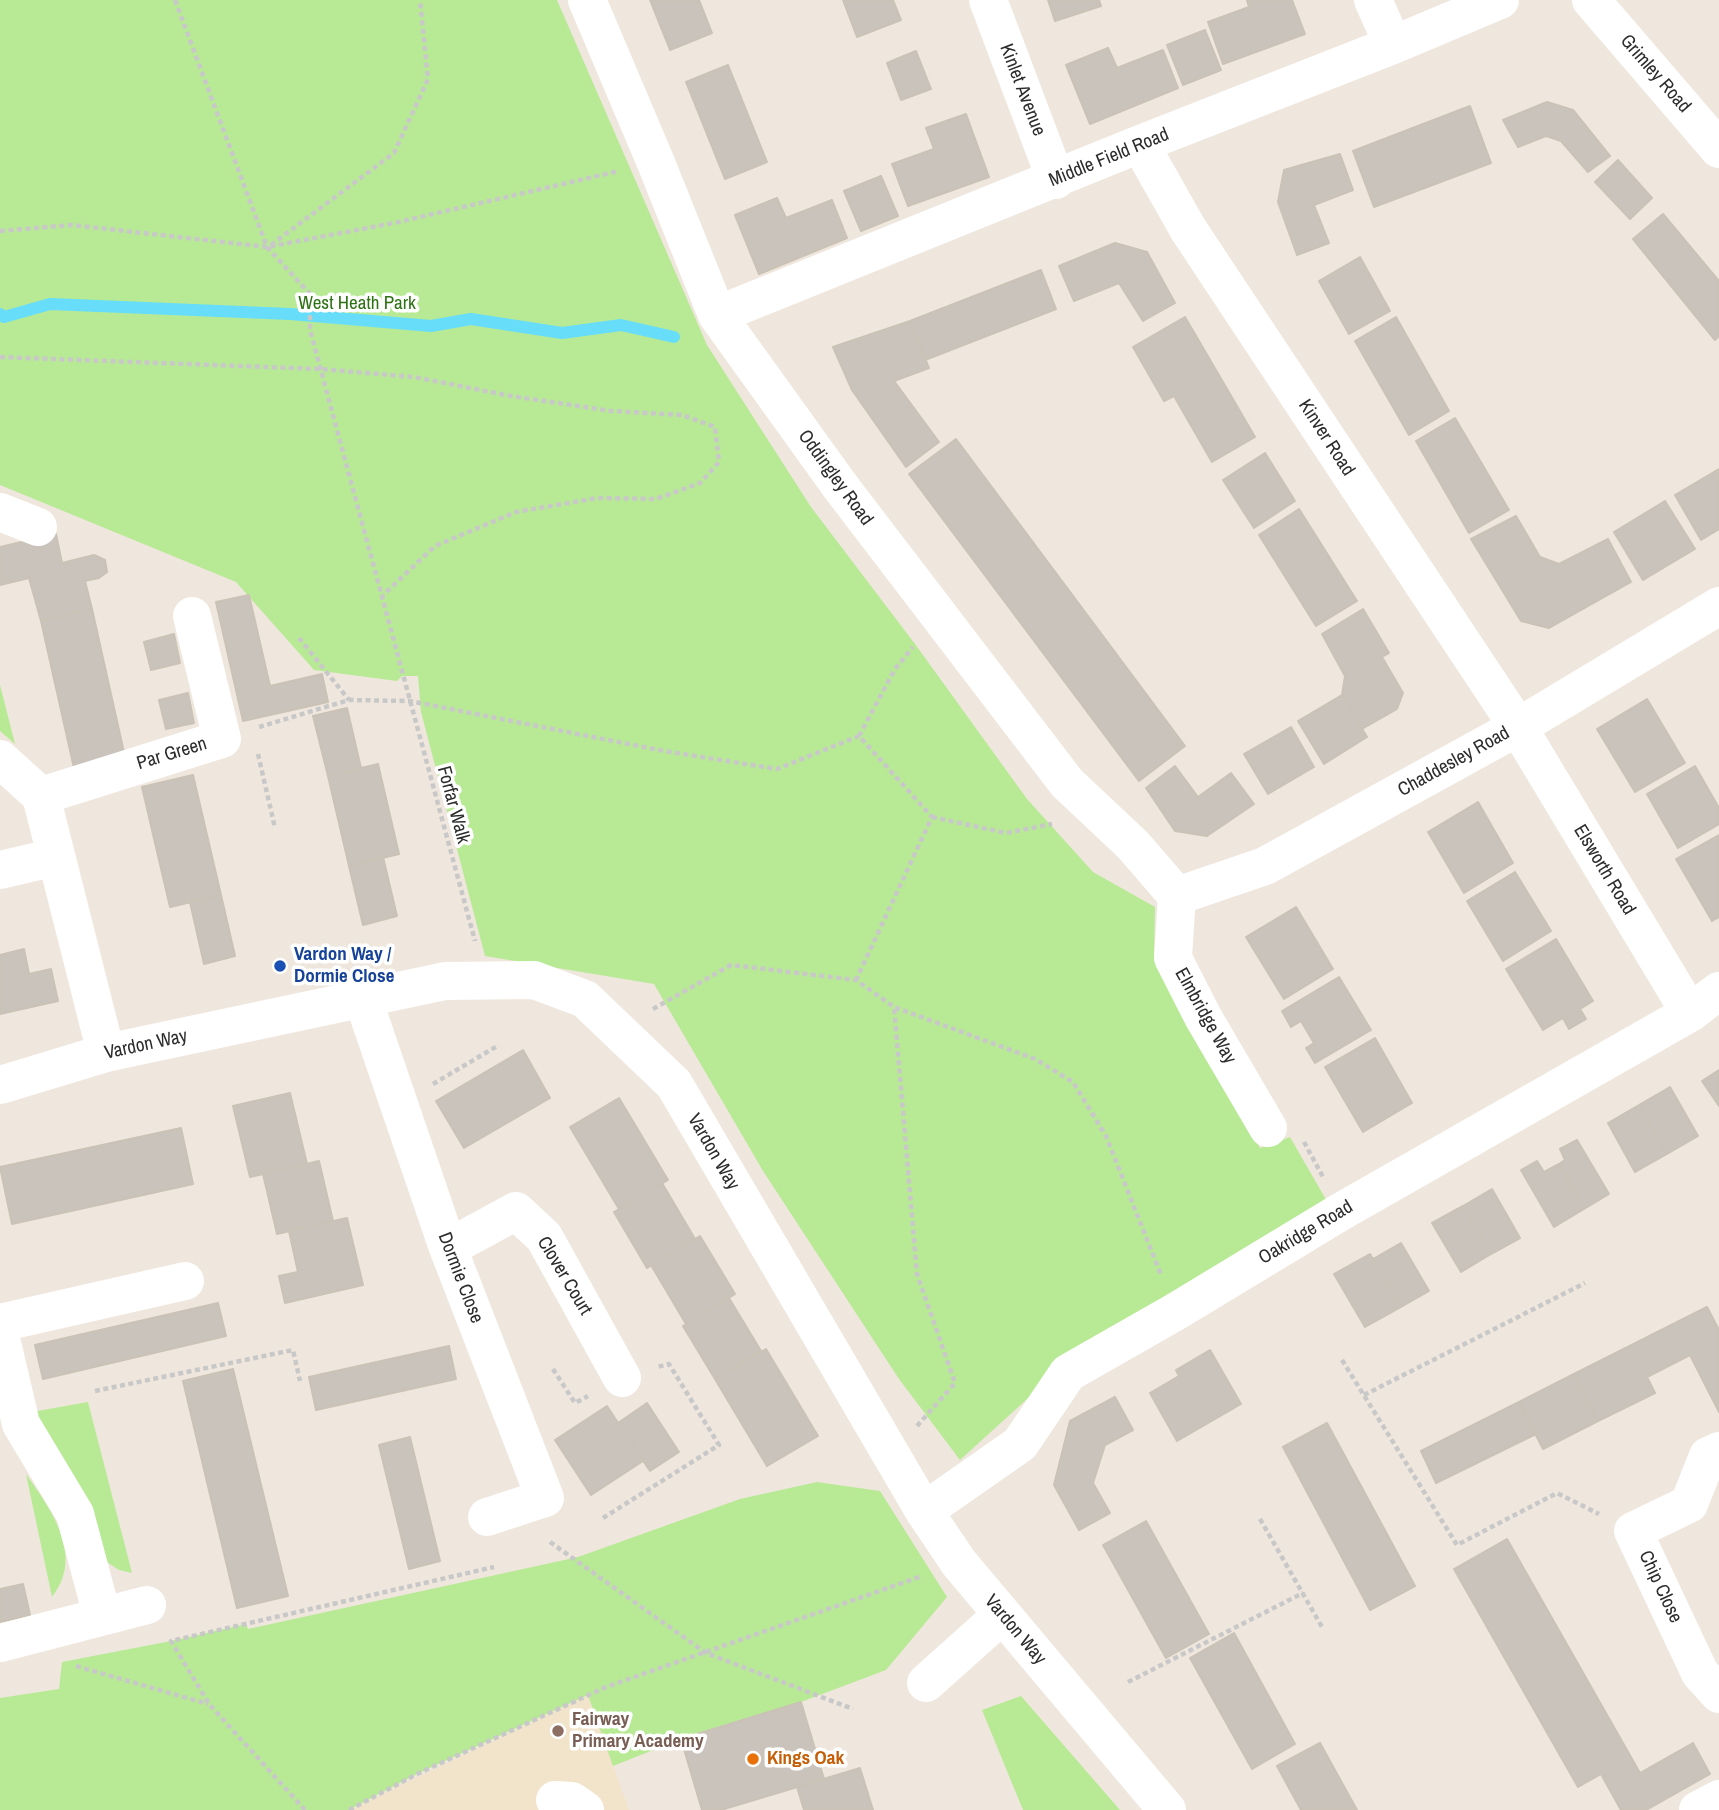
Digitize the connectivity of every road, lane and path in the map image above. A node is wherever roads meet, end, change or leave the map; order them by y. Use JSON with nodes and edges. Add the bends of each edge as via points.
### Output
{"nodes":[{"id":1,"x":175,"y":0,"type":"edge"},
{"id":2,"x":420,"y":0,"type":"edge"},
{"id":3,"x":587,"y":0,"type":"edge"},
{"id":4,"x":988,"y":0,"type":"edge"},
{"id":5,"x":1373,"y":0,"type":"edge"},
{"id":6,"x":1500,"y":0,"type":"edge"},
{"id":7,"x":1591,"y":0,"type":"edge"},
{"id":8,"x":1393,"y":46,"type":"junction"},
{"id":9,"x":1140,"y":144,"type":"junction"},
{"id":10,"x":1719,"y":149,"type":"edge"},
{"id":11,"x":656,"y":163,"type":"junction"},
{"id":12,"x":1056,"y":180,"type":"junction"},
{"id":13,"x":0,"y":231,"type":"edge"},
{"id":14,"x":267,"y":247,"type":"junction"},
{"id":15,"x":717,"y":316,"type":"junction"},
{"id":16,"x":0,"y":358,"type":"edge"},
{"id":17,"x":320,"y":369,"type":"junction"},
{"id":18,"x":0,"y":512,"type":"edge"},
{"id":19,"x":38,"y":527,"type":"dead end"},
{"id":20,"x":383,"y":595,"type":"junction"},
{"id":21,"x":1719,"y":606,"type":"edge"},
{"id":22,"x":192,"y":616,"type":"dead end"},
{"id":23,"x":944,"y":622,"type":"junction"},
{"id":24,"x":299,"y":638,"type":"dead end"},
{"id":25,"x":349,"y":700,"type":"junction"},
{"id":26,"x":410,"y":701,"type":"junction"},
{"id":27,"x":1518,"y":727,"type":"junction"},
{"id":28,"x":237,"y":734,"type":"junction"},
{"id":29,"x":859,"y":736,"type":"junction"},
{"id":30,"x":0,"y":759,"type":"edge"},
{"id":31,"x":40,"y":796,"type":"junction"},
{"id":32,"x":1101,"y":815,"type":"junction"},
{"id":33,"x":932,"y":817,"type":"junction"},
{"id":34,"x":275,"y":828,"type":"dead end"},
{"id":35,"x":56,"y":857,"type":"junction"},
{"id":36,"x":0,"y":870,"type":"edge"},
{"id":37,"x":1177,"y":897,"type":"junction"},
{"id":38,"x":485,"y":979,"type":"junction"},
{"id":39,"x":856,"y":980,"type":"junction"},
{"id":40,"x":363,"y":999,"type":"junction"},
{"id":41,"x":1705,"y":1002,"type":"edge"},
{"id":42,"x":894,"y":1007,"type":"junction"},
{"id":43,"x":618,"y":1028,"type":"junction"},
{"id":44,"x":499,"y":1045,"type":"dead end"},
{"id":45,"x":106,"y":1053,"type":"junction"},
{"id":46,"x":0,"y":1085,"type":"edge"},
{"id":47,"x":398,"y":1101,"type":"junction"},
{"id":48,"x":1268,"y":1128,"type":"joint"},
{"id":49,"x":1342,"y":1211,"type":"junction"},
{"id":50,"x":448,"y":1248,"type":"junction"},
{"id":51,"x":184,"y":1281,"type":"dead end"},
{"id":52,"x":1585,"y":1283,"type":"dead end"},
{"id":53,"x":1175,"y":1312,"type":"junction"},
{"id":54,"x":0,"y":1323,"type":"edge"},
{"id":55,"x":0,"y":1334,"type":"edge"},
{"id":56,"x":1342,"y":1360,"type":"dead end"},
{"id":57,"x":553,"y":1369,"type":"dead end"},
{"id":58,"x":622,"y":1378,"type":"junction"},
{"id":59,"x":300,"y":1381,"type":"dead end"},
{"id":60,"x":95,"y":1391,"type":"dead end"},
{"id":61,"x":1364,"y":1395,"type":"junction"},
{"id":62,"x":1719,"y":1451,"type":"edge"},
{"id":63,"x":891,"y":1455,"type":"junction"},
{"id":64,"x":924,"y":1511,"type":"junction"},
{"id":65,"x":487,"y":1517,"type":"dead end"},
{"id":66,"x":603,"y":1518,"type":"dead end"},
{"id":67,"x":1260,"y":1519,"type":"dead end"},
{"id":68,"x":1633,"y":1531,"type":"junction"},
{"id":69,"x":550,"y":1542,"type":"dead end"},
{"id":70,"x":959,"y":1563,"type":"junction"},
{"id":71,"x":494,"y":1567,"type":"dead end"},
{"id":72,"x":1303,"y":1593,"type":"junction"},
{"id":73,"x":147,"y":1605,"type":"dead end"},
{"id":74,"x":102,"y":1615,"type":"junction"},
{"id":75,"x":1002,"y":1615,"type":"junction"},
{"id":76,"x":1322,"y":1627,"type":"dead end"},
{"id":77,"x":0,"y":1643,"type":"edge"},
{"id":78,"x":706,"y":1653,"type":"junction"},
{"id":79,"x":76,"y":1666,"type":"dead end"},
{"id":80,"x":1128,"y":1682,"type":"dead end"},
{"id":81,"x":926,"y":1683,"type":"dead end"},
{"id":82,"x":1719,"y":1694,"type":"edge"},
{"id":83,"x":209,"y":1704,"type":"junction"},
{"id":84,"x":853,"y":1709,"type":"dead end"},
{"id":85,"x":1719,"y":1799,"type":"edge"},
{"id":86,"x":305,"y":1810,"type":"edge"},
{"id":87,"x":349,"y":1810,"type":"edge"},
{"id":88,"x":1167,"y":1810,"type":"edge"},
{"id":89,"x":1698,"y":1810,"type":"edge"}],
"edges":[{"from":1,"to":14,"type":"path"},
{"from":2,"to":14,"type":"path","via":[[428,79],[394,153]]},
{"from":3,"to":11,"type":"street","name":"Oddingley Road"},
{"from":4,"to":12,"type":"street","name":"Kinlet Avenue"},
{"from":5,"to":8,"type":"street"},
{"from":6,"to":8,"type":"street","name":"Middle Field Road"},
{"from":7,"to":10,"type":"street","name":"Grimley Road"},
{"from":8,"to":9,"type":"street","name":"Middle Field Road"},
{"from":9,"to":12,"type":"street","name":"Middle Field Road"},
{"from":9,"to":27,"type":"street","name":"Kinver Road","via":[[1188,229]]},
{"from":11,"to":14,"type":"path"},
{"from":11,"to":15,"type":"street","name":"Oddingley Road"},
{"from":12,"to":15,"type":"street","name":"Middle Field Road"},
{"from":13,"to":14,"type":"path","via":[[72,225]]},
{"from":14,"to":17,"type":"path","name":"Forfar Walk","via":[[310,294],[310,330]]},
{"from":15,"to":23,"type":"street","name":"Oddingley Road"},
{"from":16,"to":17,"type":"path"},
{"from":17,"to":20,"type":"path","name":"Forfar Walk"},
{"from":17,"to":20,"type":"path","via":[[414,377],[611,411],[682,415],[715,427],[719,462],[700,483],[656,499],[597,498],[516,512],[435,546]]},
{"from":18,"to":19,"type":"street"},
{"from":20,"to":26,"type":"path","name":"Forfar Walk"},
{"from":21,"to":27,"type":"street","name":"Chaddesley Road"},
{"from":22,"to":28,"type":"street","name":"Par Green"},
{"from":23,"to":29,"type":"path","via":[[915,644],[895,670]]},
{"from":23,"to":32,"type":"street","name":"Oddingley Road","via":[[1067,783]]},
{"from":24,"to":25,"type":"path"},
{"from":25,"to":26,"type":"path"},
{"from":25,"to":28,"type":"path"},
{"from":26,"to":29,"type":"path","via":[[777,769]]},
{"from":26,"to":38,"type":"path","name":"Forfar Walk"},
{"from":27,"to":37,"type":"street","name":"Chaddesley Road","via":[[1265,866]]},
{"from":27,"to":41,"type":"street","name":"Elsworth Road"},
{"from":28,"to":31,"type":"street","name":"Par Green"},
{"from":28,"to":34,"type":"path"},
{"from":29,"to":33,"type":"path"},
{"from":30,"to":31,"type":"street"},
{"from":31,"to":35,"type":"street"},
{"from":32,"to":33,"type":"path","via":[[1006,833]]},
{"from":32,"to":37,"type":"street","name":"Oddingley Road"},
{"from":33,"to":39,"type":"path"},
{"from":35,"to":36,"type":"street"},
{"from":35,"to":45,"type":"street"},
{"from":37,"to":48,"type":"street","name":"Elmbridge Way","via":[[1173,958]]},
{"from":38,"to":40,"type":"street","name":"Vardon Way","via":[[445,981]]},
{"from":38,"to":43,"type":"street","name":"Vardon Way","via":[[534,980],[585,999]]},
{"from":39,"to":42,"type":"path"},
{"from":39,"to":43,"type":"path","via":[[731,965]]},
{"from":40,"to":45,"type":"street","name":"Vardon Way"},
{"from":40,"to":47,"type":"street","name":"Dormie Close"},
{"from":41,"to":49,"type":"street","name":"Oakridge Road"},
{"from":42,"to":53,"type":"path","via":[[1035,1059],[1073,1082],[1106,1136]]},
{"from":42,"to":63,"type":"path","via":[[917,1274],[955,1382]]},
{"from":43,"to":63,"type":"street","name":"Vardon Way","via":[[674,1084]]},
{"from":44,"to":47,"type":"path"},
{"from":45,"to":46,"type":"street","name":"Vardon Way"},
{"from":47,"to":50,"type":"street","name":"Dormie Close"},
{"from":48,"to":49,"type":"path","via":[[1294,1124]]},
{"from":49,"to":53,"type":"street","name":"Oakridge Road"},
{"from":50,"to":58,"type":"street","name":"Clover Court","via":[[516,1211],[544,1237]]},
{"from":50,"to":65,"type":"street","name":"Dormie Close","via":[[545,1498]]},
{"from":51,"to":54,"type":"street"},
{"from":52,"to":61,"type":"path"},
{"from":53,"to":64,"type":"street","name":"Oakridge Road","via":[[1068,1373],[1020,1444]]},
{"from":55,"to":74,"type":"street","via":[[21,1424],[75,1514]]},
{"from":56,"to":61,"type":"path"},
{"from":57,"to":58,"type":"path","via":[[575,1403]]},
{"from":58,"to":66,"type":"path","via":[[669,1364],[719,1445]]},
{"from":59,"to":60,"type":"path","via":[[293,1350]]},
{"from":61,"to":68,"type":"path","via":[[1457,1545],[1557,1493]]},
{"from":62,"to":68,"type":"street","name":"Chip Close","via":[[1708,1456],[1689,1504]]},
{"from":63,"to":64,"type":"street","name":"Vardon Way"},
{"from":64,"to":70,"type":"street","name":"Vardon Way"},
{"from":67,"to":72,"type":"path"},
{"from":68,"to":82,"type":"street","name":"Chip Close","via":[[1700,1673]]},
{"from":69,"to":78,"type":"path"},
{"from":70,"to":75,"type":"street","name":"Vardon Way"},
{"from":70,"to":78,"type":"path"},
{"from":71,"to":83,"type":"path","via":[[171,1642]]},
{"from":72,"to":76,"type":"path"},
{"from":72,"to":80,"type":"path"},
{"from":73,"to":74,"type":"street"},
{"from":74,"to":77,"type":"street"},
{"from":75,"to":81,"type":"street"},
{"from":75,"to":88,"type":"street","name":"Vardon Way"},
{"from":78,"to":84,"type":"path"},
{"from":78,"to":87,"type":"path","via":[[606,1687]]},
{"from":79,"to":83,"type":"path"},
{"from":83,"to":86,"type":"path"},
{"from":85,"to":89,"type":"street"}]}
